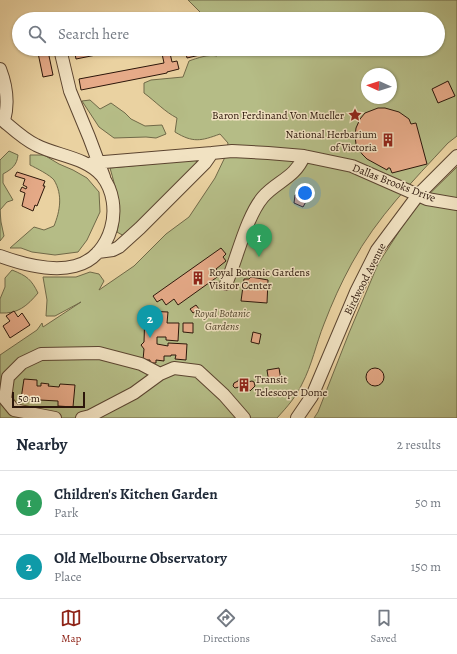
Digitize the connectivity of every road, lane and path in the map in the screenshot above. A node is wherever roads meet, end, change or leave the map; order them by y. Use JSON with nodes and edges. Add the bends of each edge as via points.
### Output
{"nodes":[{"id":1,"x":62,"y":56,"type":"edge"},
{"id":2,"x":0,"y":69,"type":"edge"},
{"id":3,"x":2,"y":119,"type":"edge"},
{"id":4,"x":212,"y":153,"type":"junction"},
{"id":5,"x":304,"y":156,"type":"junction"},
{"id":6,"x":457,"y":156,"type":"edge"},
{"id":7,"x":99,"y":162,"type":"junction"},
{"id":8,"x":85,"y":163,"type":"junction"},
{"id":9,"x":106,"y":182,"type":"junction"},
{"id":10,"x":418,"y":195,"type":"junction"},
{"id":11,"x":457,"y":204,"type":"edge"},
{"id":12,"x":98,"y":252,"type":"junction"},
{"id":13,"x":0,"y":256,"type":"edge"},
{"id":14,"x":226,"y":284,"type":"dead end"},
{"id":15,"x":160,"y":374,"type":"junction"},
{"id":16,"x":54,"y":418,"type":"edge"},
{"id":17,"x":82,"y":418,"type":"edge"},
{"id":18,"x":244,"y":418,"type":"edge"},
{"id":19,"x":297,"y":418,"type":"edge"}],
"edges":[{"from":1,"to":7,"type":"street","via":[[70,91]]},
{"from":2,"to":3,"type":"street","via":[[7,100]]},
{"from":3,"to":8,"type":"street","via":[[36,145]]},
{"from":4,"to":5,"type":"street","name":"Dallas Brooks Drive","via":[[236,151]]},
{"from":4,"to":7,"type":"street","name":"Dallas Brooks Drive"},
{"from":4,"to":12,"type":"street","via":[[205,163],[119,247]]},
{"from":5,"to":10,"type":"street","name":"Dallas Brooks Drive","via":[[352,166]]},
{"from":5,"to":14,"type":"street","via":[[290,176],[263,197],[253,215]]},
{"from":6,"to":10,"type":"street","name":"Birdwood Avenue"},
{"from":7,"to":8,"type":"street","name":"Dallas Brooks Drive"},
{"from":7,"to":9,"type":"street"},
{"from":8,"to":9,"type":"street"},
{"from":9,"to":12,"type":"street","via":[[113,216],[108,237]]},
{"from":10,"to":11,"type":"street","name":"Dallas Brooks Drive"},
{"from":10,"to":19,"type":"street","name":"Birdwood Avenue","via":[[377,250],[356,292],[312,396]]},
{"from":12,"to":13,"type":"street","via":[[80,264],[64,267],[29,264]]},
{"from":15,"to":16,"type":"street","via":[[141,364],[99,353],[41,354],[22,363],[8,377],[6,399],[14,410]]},
{"from":15,"to":17,"type":"street","via":[[134,393]]},
{"from":15,"to":18,"type":"street","via":[[174,368],[198,371]]}]}
